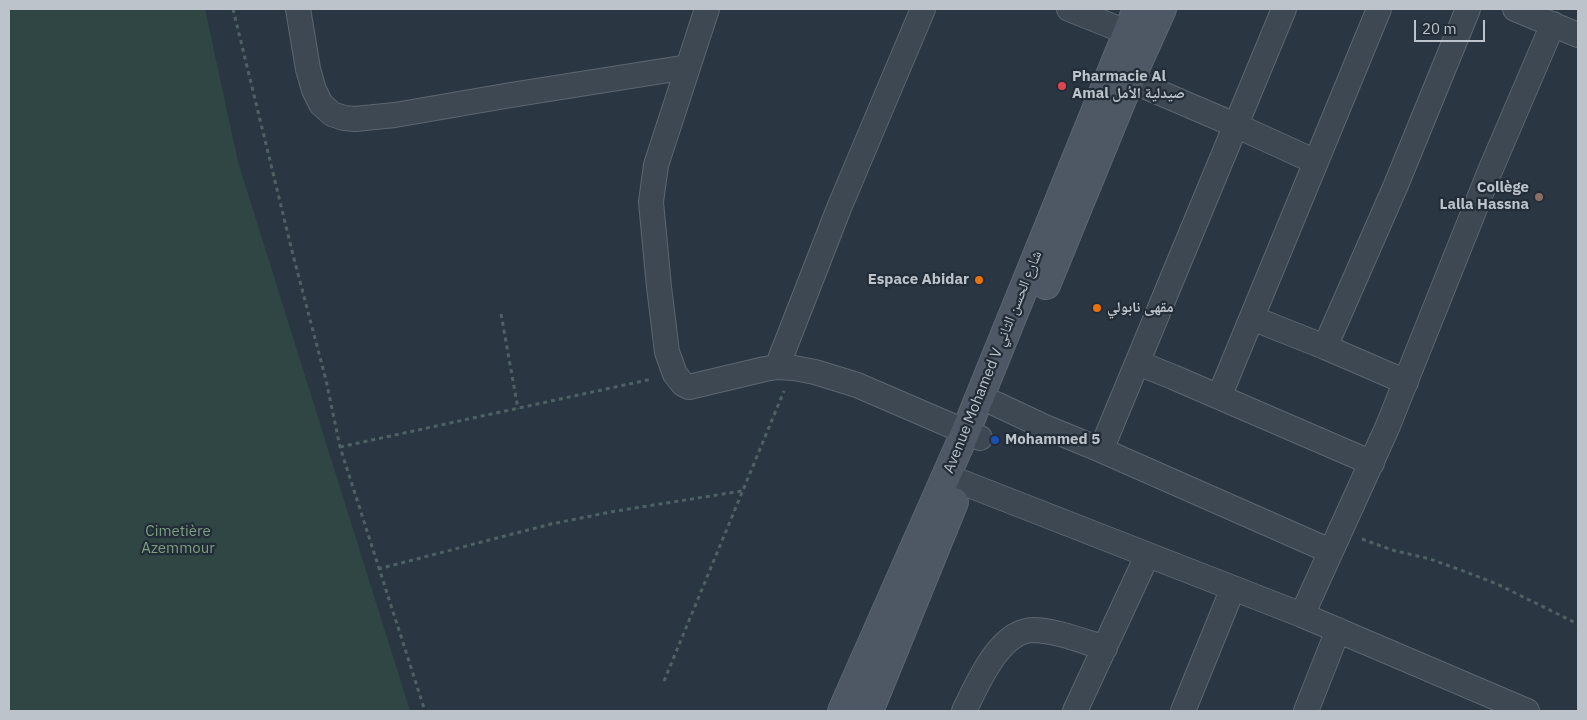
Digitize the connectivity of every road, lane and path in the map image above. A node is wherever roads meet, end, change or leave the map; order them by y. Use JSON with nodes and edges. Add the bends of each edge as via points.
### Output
{"nodes":[{"id":1,"x":233,"y":9,"type":"edge"},
{"id":2,"x":298,"y":9,"type":"edge"},
{"id":3,"x":706,"y":9,"type":"edge"},
{"id":4,"x":923,"y":9,"type":"edge"},
{"id":5,"x":1069,"y":9,"type":"edge"},
{"id":6,"x":1284,"y":9,"type":"edge"},
{"id":7,"x":1379,"y":9,"type":"edge"},
{"id":8,"x":1468,"y":9,"type":"edge"},
{"id":9,"x":1515,"y":9,"type":"edge"},
{"id":10,"x":1148,"y":18,"type":"edge"},
{"id":11,"x":1552,"y":24,"type":"junction"},
{"id":12,"x":1578,"y":35,"type":"edge"},
{"id":13,"x":688,"y":66,"type":"junction"},
{"id":14,"x":1130,"y":80,"type":"junction"},
{"id":15,"x":1236,"y":125,"type":"junction"},
{"id":16,"x":1316,"y":162,"type":"junction"},
{"id":17,"x":501,"y":314,"type":"dead end"},
{"id":18,"x":1252,"y":318,"type":"junction"},
{"id":19,"x":1325,"y":347,"type":"junction"},
{"id":20,"x":1138,"y":363,"type":"junction"},
{"id":21,"x":785,"y":367,"type":"junction"},
{"id":22,"x":675,"y":374,"type":"junction"},
{"id":23,"x":1406,"y":382,"type":"junction"},
{"id":24,"x":1218,"y":397,"type":"junction"},
{"id":25,"x":996,"y":404,"type":"junction"},
{"id":26,"x":518,"y":408,"type":"junction"},
{"id":27,"x":973,"y":436,"type":"junction"},
{"id":28,"x":340,"y":447,"type":"junction"},
{"id":29,"x":1101,"y":450,"type":"junction"},
{"id":30,"x":1372,"y":464,"type":"junction"},
{"id":31,"x":954,"y":479,"type":"junction"},
{"id":32,"x":742,"y":490,"type":"junction"},
{"id":33,"x":1335,"y":541,"type":"junction"},
{"id":34,"x":1147,"y":556,"type":"junction"},
{"id":35,"x":378,"y":569,"type":"junction"},
{"id":36,"x":1233,"y":588,"type":"junction"},
{"id":37,"x":1302,"y":615,"type":"junction"},
{"id":38,"x":1578,"y":624,"type":"edge"},
{"id":39,"x":1338,"y":630,"type":"junction"},
{"id":40,"x":1105,"y":648,"type":"junction"},
{"id":41,"x":664,"y":681,"type":"dead end"},
{"id":42,"x":425,"y":711,"type":"edge"},
{"id":43,"x":842,"y":711,"type":"edge"},
{"id":44,"x":869,"y":711,"type":"edge"},
{"id":45,"x":964,"y":711,"type":"edge"},
{"id":46,"x":1076,"y":711,"type":"edge"},
{"id":47,"x":1183,"y":711,"type":"edge"},
{"id":48,"x":1306,"y":711,"type":"edge"},
{"id":49,"x":1527,"y":711,"type":"edge"}],
"edges":[{"from":1,"to":28,"type":"path"},
{"from":2,"to":13,"type":"street","via":[[314,90],[321,104],[332,114],[344,118],[395,115]]},
{"from":3,"to":13,"type":"street"},
{"from":4,"to":21,"type":"street","via":[[839,208]]},
{"from":5,"to":10,"type":"street"},
{"from":6,"to":15,"type":"street"},
{"from":7,"to":16,"type":"street"},
{"from":8,"to":19,"type":"street"},
{"from":9,"to":11,"type":"street"},
{"from":10,"to":14,"type":"main road","name":"Avenue Mohamed V شارع الحسن الثاني"},
{"from":10,"to":27,"type":"main road","name":"Avenue Mohamed V شارع الحسن الثاني"},
{"from":11,"to":12,"type":"street"},
{"from":11,"to":23,"type":"street"},
{"from":13,"to":22,"type":"street","via":[[656,165],[651,202],[662,318],[667,352]]},
{"from":14,"to":15,"type":"street"},
{"from":14,"to":25,"type":"main road","name":"Avenue Mohamed V شارع الحسن الثاني"},
{"from":15,"to":16,"type":"street"},
{"from":15,"to":20,"type":"street"},
{"from":16,"to":18,"type":"street"},
{"from":17,"to":26,"type":"path"},
{"from":18,"to":19,"type":"street"},
{"from":18,"to":24,"type":"street"},
{"from":19,"to":23,"type":"street"},
{"from":20,"to":24,"type":"street"},
{"from":20,"to":29,"type":"street"},
{"from":21,"to":22,"type":"street","via":[[689,387]]},
{"from":21,"to":27,"type":"street","via":[[857,385]]},
{"from":21,"to":32,"type":"path"},
{"from":22,"to":26,"type":"path"},
{"from":23,"to":30,"type":"street"},
{"from":24,"to":30,"type":"street"},
{"from":25,"to":27,"type":"main road","name":"Avenue Mohamed V شارع الحسن الثاني"},
{"from":25,"to":29,"type":"street"},
{"from":26,"to":28,"type":"path"},
{"from":27,"to":31,"type":"main road","name":"Avenue Mohamed V شارع الحسن الثاني"},
{"from":28,"to":35,"type":"path"},
{"from":29,"to":33,"type":"street"},
{"from":30,"to":33,"type":"street"},
{"from":31,"to":34,"type":"street"},
{"from":31,"to":43,"type":"main road","name":"Avenue Mohamed V شارع الحسن الثاني"},
{"from":31,"to":44,"type":"main road","name":"Avenue Mohamed V شارع الحسن الثاني"},
{"from":32,"to":35,"type":"path","via":[[551,524]]},
{"from":32,"to":41,"type":"path"},
{"from":33,"to":37,"type":"street"},
{"from":33,"to":38,"type":"path","via":[[1430,559],[1497,584]]},
{"from":34,"to":36,"type":"street"},
{"from":34,"to":40,"type":"street"},
{"from":35,"to":42,"type":"path"},
{"from":36,"to":37,"type":"street"},
{"from":36,"to":47,"type":"street"},
{"from":37,"to":39,"type":"street"},
{"from":39,"to":48,"type":"street"},
{"from":39,"to":49,"type":"street"},
{"from":40,"to":45,"type":"street","via":[[1056,633],[1033,630],[1017,634],[1000,648]]},
{"from":40,"to":46,"type":"street"}]}
